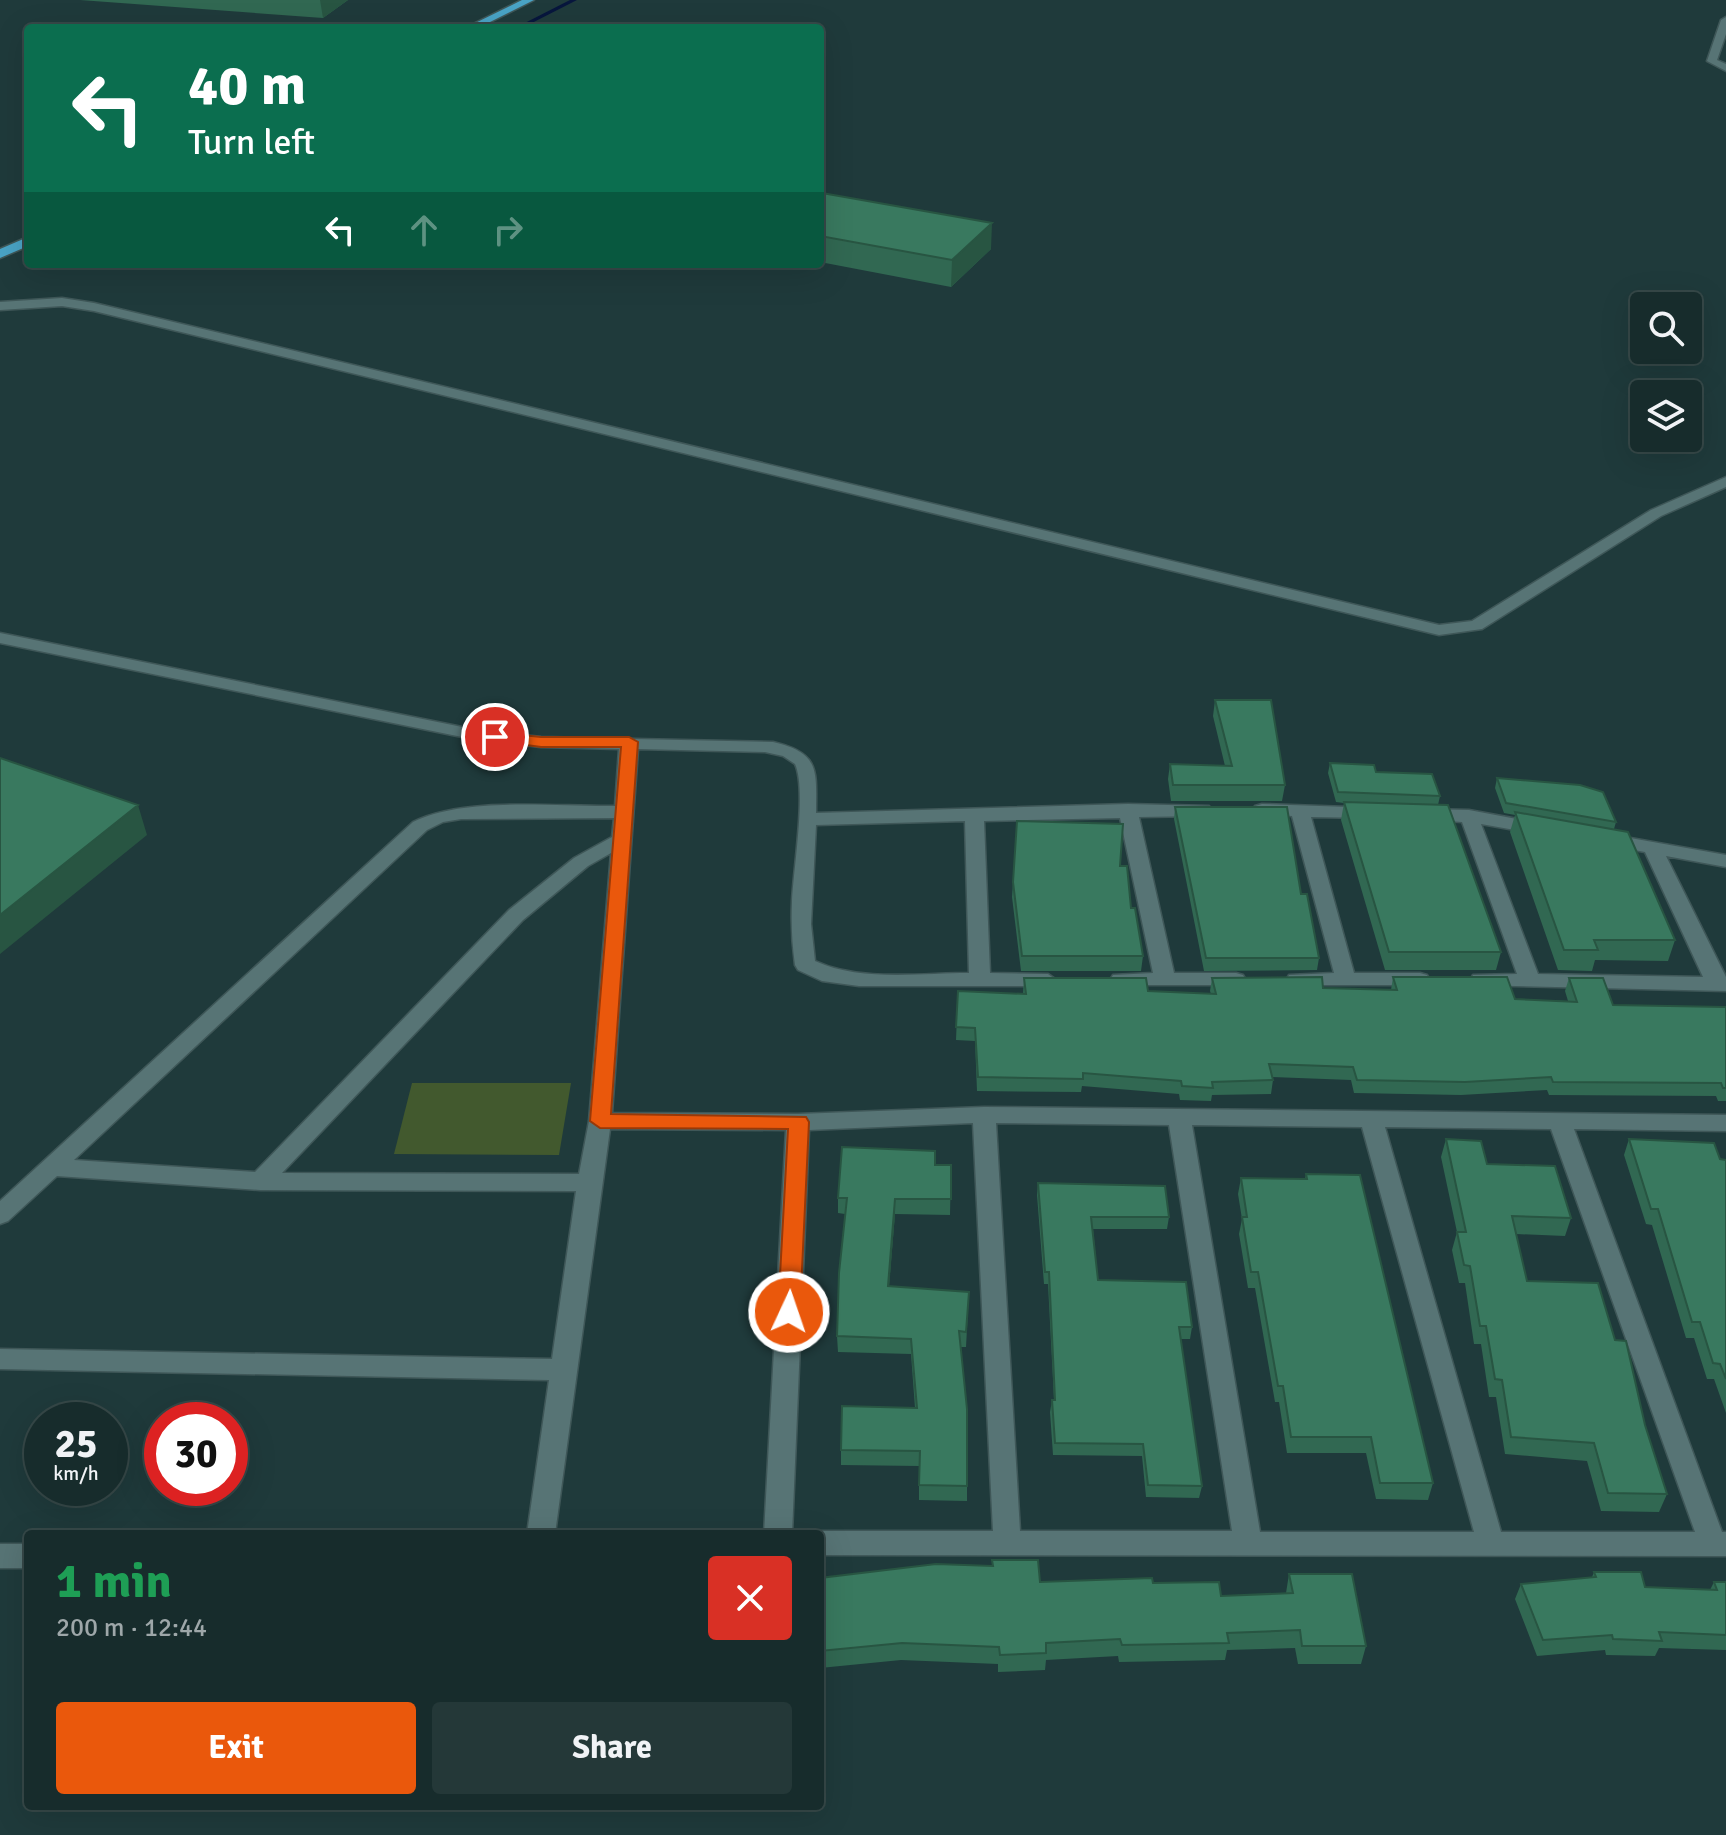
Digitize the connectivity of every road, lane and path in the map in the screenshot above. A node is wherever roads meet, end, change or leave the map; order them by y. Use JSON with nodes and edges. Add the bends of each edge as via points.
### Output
{"nodes":[{"id":1,"x":529,"y":0,"type":"edge"},
{"id":2,"x":1726,"y":20,"type":"edge"},
{"id":3,"x":478,"y":24,"type":"edge"},
{"id":4,"x":1726,"y":68,"type":"edge"},
{"id":5,"x":24,"y":243,"type":"edge"},
{"id":6,"x":0,"y":254,"type":"edge"},
{"id":7,"x":0,"y":306,"type":"edge"},
{"id":8,"x":1726,"y":481,"type":"edge"},
{"id":9,"x":0,"y":638,"type":"edge"},
{"id":10,"x":629,"y":742,"type":"junction"},
{"id":11,"x":1128,"y":810,"type":"junction"},
{"id":12,"x":1300,"y":810,"type":"junction"},
{"id":13,"x":625,"y":812,"type":"junction"},
{"id":14,"x":974,"y":816,"type":"junction"},
{"id":15,"x":1469,"y":816,"type":"junction"},
{"id":16,"x":808,"y":819,"type":"junction"},
{"id":17,"x":1560,"y":832,"type":"edge"},
{"id":18,"x":1591,"y":837,"type":"edge"},
{"id":19,"x":622,"y":839,"type":"junction"},
{"id":20,"x":1652,"y":847,"type":"junction"},
{"id":21,"x":1726,"y":861,"type":"edge"},
{"id":22,"x":1103,"y":980,"type":"edge"},
{"id":23,"x":1165,"y":980,"type":"junction"},
{"id":24,"x":1346,"y":980,"type":"junction"},
{"id":25,"x":1530,"y":980,"type":"junction"},
{"id":26,"x":980,"y":981,"type":"junction"},
{"id":27,"x":1072,"y":981,"type":"edge"},
{"id":28,"x":1721,"y":984,"type":"edge"},
{"id":29,"x":984,"y":1115,"type":"junction"},
{"id":30,"x":1179,"y":1117,"type":"junction"},
{"id":31,"x":1559,"y":1119,"type":"junction"},
{"id":32,"x":600,"y":1121,"type":"junction"},
{"id":33,"x":1372,"y":1121,"type":"junction"},
{"id":34,"x":798,"y":1122,"type":"junction"},
{"id":35,"x":1726,"y":1123,"type":"edge"},
{"id":36,"x":51,"y":1167,"type":"junction"},
{"id":37,"x":260,"y":1181,"type":"junction"},
{"id":38,"x":589,"y":1183,"type":"junction"},
{"id":39,"x":0,"y":1215,"type":"edge"},
{"id":40,"x":0,"y":1359,"type":"edge"},
{"id":41,"x":565,"y":1370,"type":"junction"},
{"id":42,"x":542,"y":1530,"type":"edge"},
{"id":43,"x":778,"y":1530,"type":"edge"},
{"id":44,"x":1007,"y":1542,"type":"junction"},
{"id":45,"x":824,"y":1543,"type":"edge"},
{"id":46,"x":1248,"y":1544,"type":"junction"},
{"id":47,"x":1491,"y":1544,"type":"junction"},
{"id":48,"x":1720,"y":1544,"type":"edge"},
{"id":49,"x":0,"y":1556,"type":"edge"},
{"id":50,"x":24,"y":1556,"type":"edge"}],
"edges":[{"from":1,"to":3,"type":"main road"},
{"from":2,"to":4,"type":"street","via":[[1712,61]]},
{"from":5,"to":6,"type":"main road"},
{"from":7,"to":8,"type":"street","via":[[62,302],[94,307],[1439,630],[1476,625],[1656,513]]},
{"from":9,"to":10,"type":"street","via":[[472,734],[541,742]]},
{"from":10,"to":13,"type":"street"},
{"from":10,"to":16,"type":"street","via":[[750,745],[791,754],[806,768]]},
{"from":11,"to":12,"type":"street"},
{"from":11,"to":14,"type":"street"},
{"from":11,"to":23,"type":"street"},
{"from":12,"to":15,"type":"street"},
{"from":12,"to":24,"type":"street"},
{"from":13,"to":19,"type":"street"},
{"from":13,"to":36,"type":"street","via":[[461,813],[420,826]]},
{"from":14,"to":16,"type":"street"},
{"from":14,"to":26,"type":"street"},
{"from":15,"to":17,"type":"street"},
{"from":15,"to":25,"type":"street"},
{"from":16,"to":26,"type":"street","via":[[801,945],[805,965],[829,976]]},
{"from":18,"to":20,"type":"street"},
{"from":19,"to":32,"type":"street"},
{"from":19,"to":37,"type":"street","via":[[581,862],[516,915]]},
{"from":20,"to":21,"type":"street"},
{"from":20,"to":28,"type":"street"},
{"from":22,"to":23,"type":"street"},
{"from":23,"to":24,"type":"street"},
{"from":24,"to":25,"type":"street"},
{"from":25,"to":28,"type":"street"},
{"from":26,"to":27,"type":"street"},
{"from":29,"to":30,"type":"street"},
{"from":29,"to":34,"type":"street"},
{"from":29,"to":44,"type":"street"},
{"from":30,"to":33,"type":"street"},
{"from":30,"to":46,"type":"street"},
{"from":31,"to":33,"type":"street"},
{"from":31,"to":35,"type":"street"},
{"from":31,"to":48,"type":"street"},
{"from":32,"to":34,"type":"street"},
{"from":32,"to":38,"type":"street"},
{"from":33,"to":47,"type":"street"},
{"from":34,"to":43,"type":"street"},
{"from":36,"to":37,"type":"street"},
{"from":36,"to":39,"type":"street"},
{"from":37,"to":38,"type":"street"},
{"from":38,"to":41,"type":"street"},
{"from":40,"to":41,"type":"street"},
{"from":41,"to":42,"type":"street"},
{"from":44,"to":45,"type":"street"},
{"from":44,"to":46,"type":"street"},
{"from":46,"to":47,"type":"street"},
{"from":47,"to":48,"type":"street"},
{"from":49,"to":50,"type":"street"}]}
